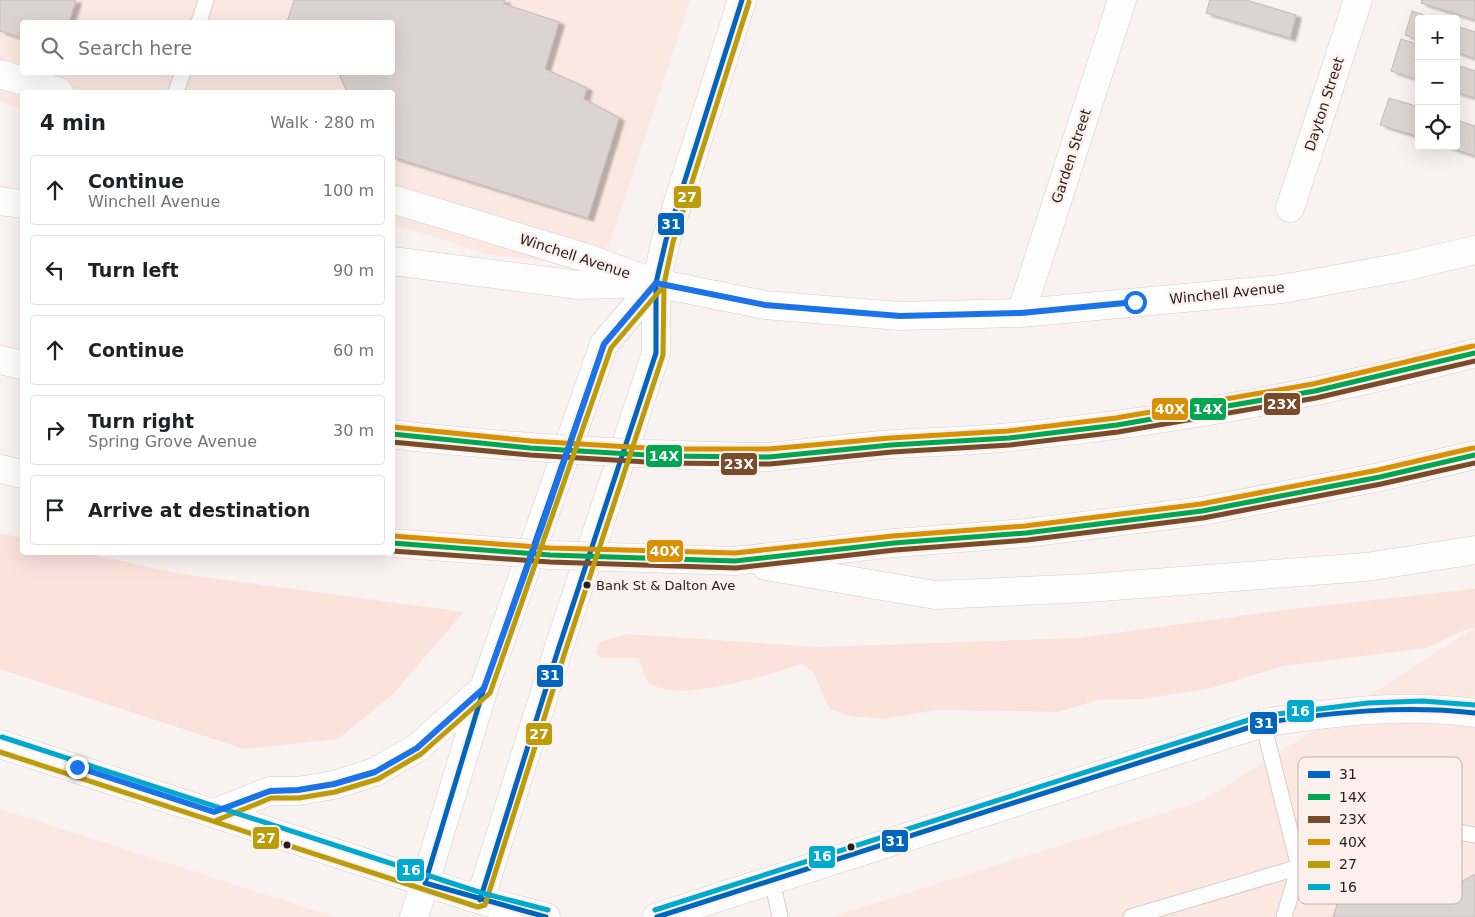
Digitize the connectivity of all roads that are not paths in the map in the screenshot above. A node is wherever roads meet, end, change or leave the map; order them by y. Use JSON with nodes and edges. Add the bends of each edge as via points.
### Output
{"nodes":[{"id":1,"x":206,"y":0,"type":"edge"},
{"id":2,"x":742,"y":0,"type":"edge"},
{"id":3,"x":1122,"y":0,"type":"edge"},
{"id":4,"x":1358,"y":0,"type":"edge"},
{"id":5,"x":200,"y":20,"type":"edge"},
{"id":6,"x":0,"y":74,"type":"edge"},
{"id":7,"x":182,"y":75,"type":"edge"},
{"id":8,"x":53,"y":90,"type":"edge"},
{"id":9,"x":177,"y":90,"type":"edge"},
{"id":10,"x":395,"y":200,"type":"edge"},
{"id":11,"x":0,"y":201,"type":"edge"},
{"id":12,"x":20,"y":204,"type":"edge"},
{"id":13,"x":1290,"y":208,"type":"dead end"},
{"id":14,"x":1475,"y":250,"type":"edge"},
{"id":15,"x":395,"y":261,"type":"edge"},
{"id":16,"x":656,"y":283,"type":"junction"},
{"id":17,"x":1021,"y":313,"type":"junction"},
{"id":18,"x":1475,"y":353,"type":"edge"},
{"id":19,"x":0,"y":360,"type":"edge"},
{"id":20,"x":20,"y":365,"type":"edge"},
{"id":21,"x":404,"y":436,"type":"edge"},
{"id":22,"x":1475,"y":455,"type":"edge"},
{"id":23,"x":0,"y":469,"type":"edge"},
{"id":24,"x":20,"y":474,"type":"edge"},
{"id":25,"x":395,"y":542,"type":"edge"},
{"id":26,"x":1475,"y":550,"type":"edge"},
{"id":27,"x":735,"y":561,"type":"junction"},
{"id":28,"x":484,"y":688,"type":"junction"},
{"id":29,"x":1475,"y":713,"type":"edge"},
{"id":30,"x":1263,"y":723,"type":"junction"},
{"id":31,"x":0,"y":744,"type":"edge"},
{"id":32,"x":214,"y":812,"type":"junction"},
{"id":33,"x":1462,"y":833,"type":"edge"},
{"id":34,"x":1475,"y":835,"type":"edge"},
{"id":35,"x":1298,"y":839,"type":"edge"},
{"id":36,"x":1292,"y":840,"type":"junction"},
{"id":37,"x":1298,"y":863,"type":"edge"},
{"id":38,"x":1298,"y":867,"type":"edge"},
{"id":39,"x":1298,"y":870,"type":"edge"},
{"id":40,"x":772,"y":880,"type":"junction"},
{"id":41,"x":425,"y":882,"type":"junction"},
{"id":42,"x":477,"y":908,"type":"edge"},
{"id":43,"x":414,"y":917,"type":"edge"},
{"id":44,"x":546,"y":917,"type":"edge"},
{"id":45,"x":657,"y":917,"type":"edge"},
{"id":46,"x":780,"y":917,"type":"edge"},
{"id":47,"x":1132,"y":917,"type":"edge"},
{"id":48,"x":1284,"y":917,"type":"edge"}],
"edges":[{"from":1,"to":5,"type":"lane"},
{"from":2,"to":16,"type":"main road","via":[[666,240]]},
{"from":3,"to":17,"type":"main road","name":"Garden Street"},
{"from":4,"to":13,"type":"main road","name":"Dayton Street"},
{"from":6,"to":8,"type":"main road"},
{"from":7,"to":9,"type":"lane"},
{"from":10,"to":16,"type":"main road","name":"Winchell Avenue","via":[[586,258]]},
{"from":11,"to":12,"type":"main road"},
{"from":14,"to":17,"type":"main road","name":"Winchell Avenue","via":[[1282,289]]},
{"from":15,"to":16,"type":"main road","via":[[578,285]]},
{"from":16,"to":17,"type":"main road","name":"Winchell Avenue","via":[[765,305],[900,316]]},
{"from":16,"to":28,"type":"main road","via":[[604,344]]},
{"from":16,"to":42,"type":"main road","via":[[656,352]]},
{"from":18,"to":21,"type":"main road","bridge":true,"via":[[1315,391],[1117,425],[1009,438],[769,457],[663,456]]},
{"from":19,"to":20,"type":"main road"},
{"from":22,"to":27,"type":"main road","via":[[1202,512],[1026,533],[894,543]]},
{"from":23,"to":24,"type":"main road"},
{"from":25,"to":27,"type":"main road","bridge":true,"via":[[550,555]]},
{"from":26,"to":27,"type":"main road","via":[[1366,567],[1088,588],[935,595]]},
{"from":28,"to":32,"type":"main road","via":[[417,748],[375,772],[334,784],[270,791]]},
{"from":28,"to":41,"type":"main road"},
{"from":29,"to":30,"type":"main road","via":[[1396,708]]},
{"from":30,"to":36,"type":"lane"},
{"from":30,"to":40,"type":"main road"},
{"from":31,"to":32,"type":"main road"},
{"from":32,"to":41,"type":"main road"},
{"from":33,"to":34,"type":"lane"},
{"from":35,"to":36,"type":"lane"},
{"from":36,"to":37,"type":"lane"},
{"from":38,"to":47,"type":"lane"},
{"from":39,"to":48,"type":"lane"},
{"from":40,"to":45,"type":"main road"},
{"from":40,"to":46,"type":"lane"},
{"from":41,"to":42,"type":"main road"},
{"from":41,"to":43,"type":"main road"},
{"from":42,"to":44,"type":"main road"}]}
